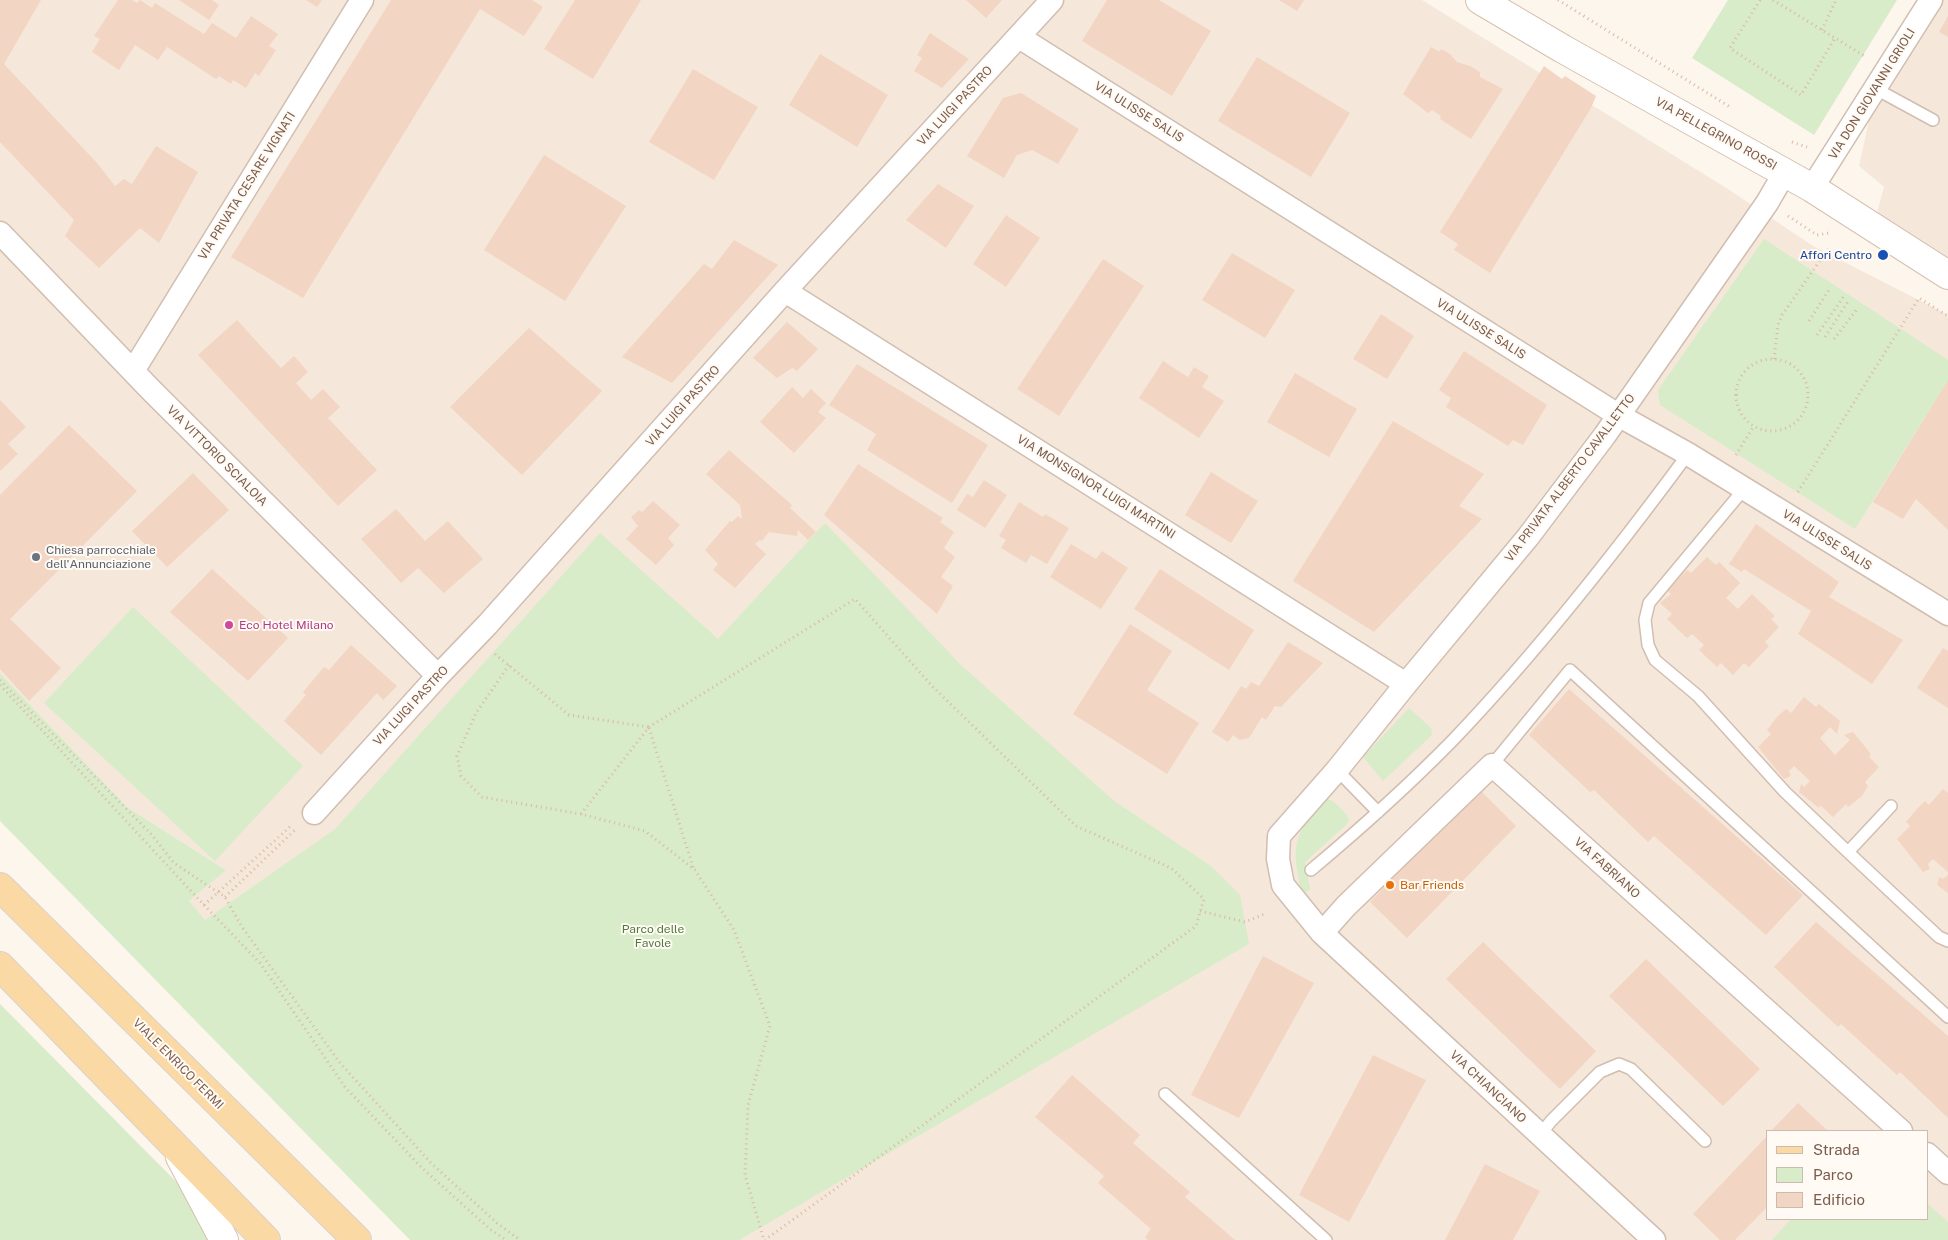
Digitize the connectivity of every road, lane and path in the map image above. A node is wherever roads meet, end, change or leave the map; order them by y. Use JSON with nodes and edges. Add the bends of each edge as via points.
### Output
{"nodes":[{"id":1,"x":362,"y":0,"type":"edge"},
{"id":2,"x":1052,"y":0,"type":"edge"},
{"id":3,"x":1480,"y":0,"type":"edge"},
{"id":4,"x":1558,"y":0,"type":"edge"},
{"id":5,"x":1760,"y":0,"type":"edge"},
{"id":6,"x":1773,"y":0,"type":"edge"},
{"id":7,"x":1836,"y":0,"type":"edge"},
{"id":8,"x":1931,"y":0,"type":"edge"},
{"id":9,"x":1822,"y":30,"type":"junction"},
{"id":10,"x":1019,"y":37,"type":"junction"},
{"id":11,"x":1835,"y":38,"type":"junction"},
{"id":12,"x":1870,"y":59,"type":"dead end"},
{"id":13,"x":1876,"y":89,"type":"junction"},
{"id":14,"x":1735,"y":110,"type":"dead end"},
{"id":15,"x":1933,"y":120,"type":"dead end"},
{"id":16,"x":1788,"y":141,"type":"dead end"},
{"id":17,"x":1814,"y":150,"type":"dead end"},
{"id":18,"x":1785,"y":172,"type":"junction"},
{"id":19,"x":1812,"y":188,"type":"junction"},
{"id":20,"x":1781,"y":212,"type":"dead end"},
{"id":21,"x":1834,"y":232,"type":"dead end"},
{"id":22,"x":0,"y":233,"type":"edge"},
{"id":23,"x":1828,"y":249,"type":"dead end"},
{"id":24,"x":1948,"y":275,"type":"edge"},
{"id":25,"x":1829,"y":290,"type":"dead end"},
{"id":26,"x":785,"y":291,"type":"junction"},
{"id":27,"x":1844,"y":296,"type":"dead end"},
{"id":28,"x":1849,"y":300,"type":"dead end"},
{"id":29,"x":1858,"y":308,"type":"dead end"},
{"id":30,"x":1948,"y":316,"type":"edge"},
{"id":31,"x":1809,"y":321,"type":"dead end"},
{"id":32,"x":1817,"y":336,"type":"dead end"},
{"id":33,"x":1825,"y":337,"type":"dead end"},
{"id":34,"x":1834,"y":339,"type":"dead end"},
{"id":35,"x":1774,"y":359,"type":"junction"},
{"id":36,"x":133,"y":372,"type":"junction"},
{"id":37,"x":1618,"y":415,"type":"junction"},
{"id":38,"x":1754,"y":426,"type":"junction"},
{"id":39,"x":1688,"y":454,"type":"junction"},
{"id":40,"x":1733,"y":460,"type":"dead end"},
{"id":41,"x":1744,"y":489,"type":"junction"},
{"id":42,"x":1794,"y":499,"type":"dead end"},
{"id":43,"x":1948,"y":614,"type":"edge"},
{"id":44,"x":490,"y":651,"type":"dead end"},
{"id":45,"x":509,"y":665,"type":"junction"},
{"id":46,"x":438,"y":676,"type":"junction"},
{"id":47,"x":0,"y":680,"type":"edge"},
{"id":48,"x":1406,"y":684,"type":"junction"},
{"id":49,"x":0,"y":685,"type":"edge"},
{"id":50,"x":649,"y":727,"type":"junction"},
{"id":51,"x":1492,"y":765,"type":"junction"},
{"id":52,"x":1337,"y":770,"type":"junction"},
{"id":53,"x":1891,"y":806,"type":"dead end"},
{"id":54,"x":1378,"y":812,"type":"junction"},
{"id":55,"x":314,"y":813,"type":"junction"},
{"id":56,"x":581,"y":814,"type":"junction"},
{"id":57,"x":1848,"y":852,"type":"junction"},
{"id":58,"x":695,"y":870,"type":"junction"},
{"id":59,"x":1311,"y":870,"type":"dead end"},
{"id":60,"x":0,"y":887,"type":"edge"},
{"id":61,"x":218,"y":892,"type":"junction"},
{"id":62,"x":225,"y":897,"type":"junction"},
{"id":63,"x":204,"y":905,"type":"junction"},
{"id":64,"x":1200,"y":911,"type":"junction"},
{"id":65,"x":1267,"y":913,"type":"dead end"},
{"id":66,"x":1322,"y":933,"type":"junction"},
{"id":67,"x":1948,"y":941,"type":"edge"},
{"id":68,"x":0,"y":966,"type":"edge"},
{"id":69,"x":1948,"y":1017,"type":"edge"},
{"id":70,"x":1165,"y":1094,"type":"dead end"},
{"id":71,"x":1900,"y":1130,"type":"edge"},
{"id":72,"x":1540,"y":1135,"type":"junction"},
{"id":73,"x":1706,"y":1140,"type":"dead end"},
{"id":74,"x":175,"y":1146,"type":"junction"},
{"id":75,"x":1928,"y":1155,"type":"edge"},
{"id":76,"x":1948,"y":1173,"type":"edge"},
{"id":77,"x":224,"y":1240,"type":"edge"},
{"id":78,"x":266,"y":1240,"type":"edge"},
{"id":79,"x":357,"y":1240,"type":"edge"},
{"id":80,"x":506,"y":1240,"type":"edge"},
{"id":81,"x":520,"y":1240,"type":"edge"},
{"id":82,"x":764,"y":1240,"type":"edge"},
{"id":83,"x":1326,"y":1240,"type":"edge"},
{"id":84,"x":1654,"y":1240,"type":"edge"}],
"edges":[{"from":1,"to":36,"type":"street","name":"VIA PRIVATA CESARE VIGNATI"},
{"from":2,"to":10,"type":"street","name":"VIA LUIGI PASTRO"},
{"from":3,"to":18,"type":"main road","name":"VIA PELLEGRINO ROSSI"},
{"from":4,"to":14,"type":"path"},
{"from":5,"to":11,"type":"path","via":[[1730,48],[1801,95]]},
{"from":6,"to":9,"type":"path"},
{"from":7,"to":9,"type":"path"},
{"from":8,"to":13,"type":"street","name":"VIA DON GIOVANNI GRIOLI"},
{"from":9,"to":11,"type":"path"},
{"from":10,"to":26,"type":"street","name":"VIA LUIGI PASTRO"},
{"from":10,"to":37,"type":"street","name":"VIA ULISSE SALIS"},
{"from":11,"to":12,"type":"path"},
{"from":13,"to":15,"type":"lane"},
{"from":13,"to":19,"type":"street","name":"VIA DON GIOVANNI GRIOLI"},
{"from":16,"to":17,"type":"path"},
{"from":18,"to":19,"type":"main road","name":"VIA PELLEGRINO ROSSI"},
{"from":18,"to":37,"type":"street","name":"VIA PRIVATA ALBERTO CAVALLETTO","via":[[1767,203]]},
{"from":19,"to":24,"type":"main road","name":"VIA PELLEGRINO ROSSI"},
{"from":20,"to":21,"type":"path","via":[[1817,234]]},
{"from":22,"to":36,"type":"street","name":"VIA VITTORIO SCIALOIA"},
{"from":23,"to":35,"type":"path","via":[[1780,320]]},
{"from":25,"to":31,"type":"path"},
{"from":26,"to":46,"type":"street","name":"VIA LUIGI PASTRO","via":[[488,625]]},
{"from":26,"to":48,"type":"street","name":"VIA MONSIGNOR LUIGI MARTINI"},
{"from":27,"to":32,"type":"path"},
{"from":28,"to":33,"type":"path"},
{"from":29,"to":34,"type":"path"},
{"from":30,"to":42,"type":"path","via":[[1919,298]]},
{"from":35,"to":38,"type":"path","via":[[1764,359],[1748,367],[1738,381],[1735,398],[1740,413]]},
{"from":35,"to":38,"type":"path","via":[[1796,367],[1806,382],[1807,404],[1802,416],[1789,427],[1770,431]]},
{"from":36,"to":46,"type":"street","name":"VIA VITTORIO SCIALOIA"},
{"from":37,"to":39,"type":"street","name":"VIA ULISSE SALIS"},
{"from":37,"to":48,"type":"street","name":"VIA PRIVATA ALBERTO CAVALLETTO","via":[[1528,537]]},
{"from":38,"to":40,"type":"path"},
{"from":39,"to":41,"type":"street","name":"VIA ULISSE SALIS"},
{"from":39,"to":54,"type":"lane","via":[[1593,578],[1504,683],[1452,740]]},
{"from":41,"to":43,"type":"street","name":"VIA ULISSE SALIS"},
{"from":41,"to":57,"type":"lane","via":[[1649,603],[1645,620],[1648,645],[1655,660],[1698,696],[1785,792]]},
{"from":44,"to":45,"type":"path"},
{"from":45,"to":50,"type":"path","via":[[569,714]]},
{"from":45,"to":56,"type":"path","via":[[476,713],[457,756],[461,776],[482,797]]},
{"from":46,"to":55,"type":"street","name":"VIA LUIGI PASTRO"},
{"from":47,"to":61,"type":"path","via":[[150,834],[174,863]]},
{"from":48,"to":52,"type":"street","name":"VIA PRIVATA ALBERTO CAVALLETTO"},
{"from":49,"to":63,"type":"path"},
{"from":50,"to":56,"type":"path"},
{"from":50,"to":58,"type":"path"},
{"from":50,"to":64,"type":"path","via":[[855,599],[932,686],[1076,826],[1171,868],[1204,899]]},
{"from":51,"to":66,"type":"street"},
{"from":51,"to":69,"type":"lane","via":[[1570,670]]},
{"from":51,"to":71,"type":"street","name":"VIA FABRIANO"},
{"from":52,"to":54,"type":"lane"},
{"from":52,"to":66,"type":"street","name":"VIA PRIVATA ALBERTO CAVALLETTO","via":[[1279,836],[1278,859],[1283,885]]},
{"from":53,"to":57,"type":"lane"},
{"from":54,"to":59,"type":"lane"},
{"from":55,"to":61,"type":"path","via":[[295,823]]},
{"from":55,"to":62,"type":"path"},
{"from":56,"to":58,"type":"path","via":[[645,831]]},
{"from":57,"to":67,"type":"lane","via":[[1939,938]]},
{"from":58,"to":82,"type":"path","via":[[734,930],[770,1026],[748,1106],[746,1175]]},
{"from":60,"to":79,"type":"main road","name":"VIALE ENRICO FERMI"},
{"from":61,"to":62,"type":"path"},
{"from":61,"to":63,"type":"path"},
{"from":62,"to":81,"type":"path","via":[[242,926],[340,1063],[432,1163]]},
{"from":63,"to":80,"type":"path","via":[[260,962],[345,1087],[422,1168]]},
{"from":64,"to":65,"type":"path","via":[[1245,922]]},
{"from":64,"to":82,"type":"path","via":[[1196,926]]},
{"from":66,"to":72,"type":"street","name":"VIA CHIANCIANO"},
{"from":68,"to":74,"type":"main road"},
{"from":70,"to":83,"type":"lane"},
{"from":72,"to":73,"type":"lane","via":[[1600,1072],[1619,1064],[1631,1070]]},
{"from":72,"to":84,"type":"street","name":"VIA CHIANCIANO"},
{"from":74,"to":77,"type":"main road"},
{"from":74,"to":78,"type":"main road"},
{"from":75,"to":76,"type":"street"}]}
